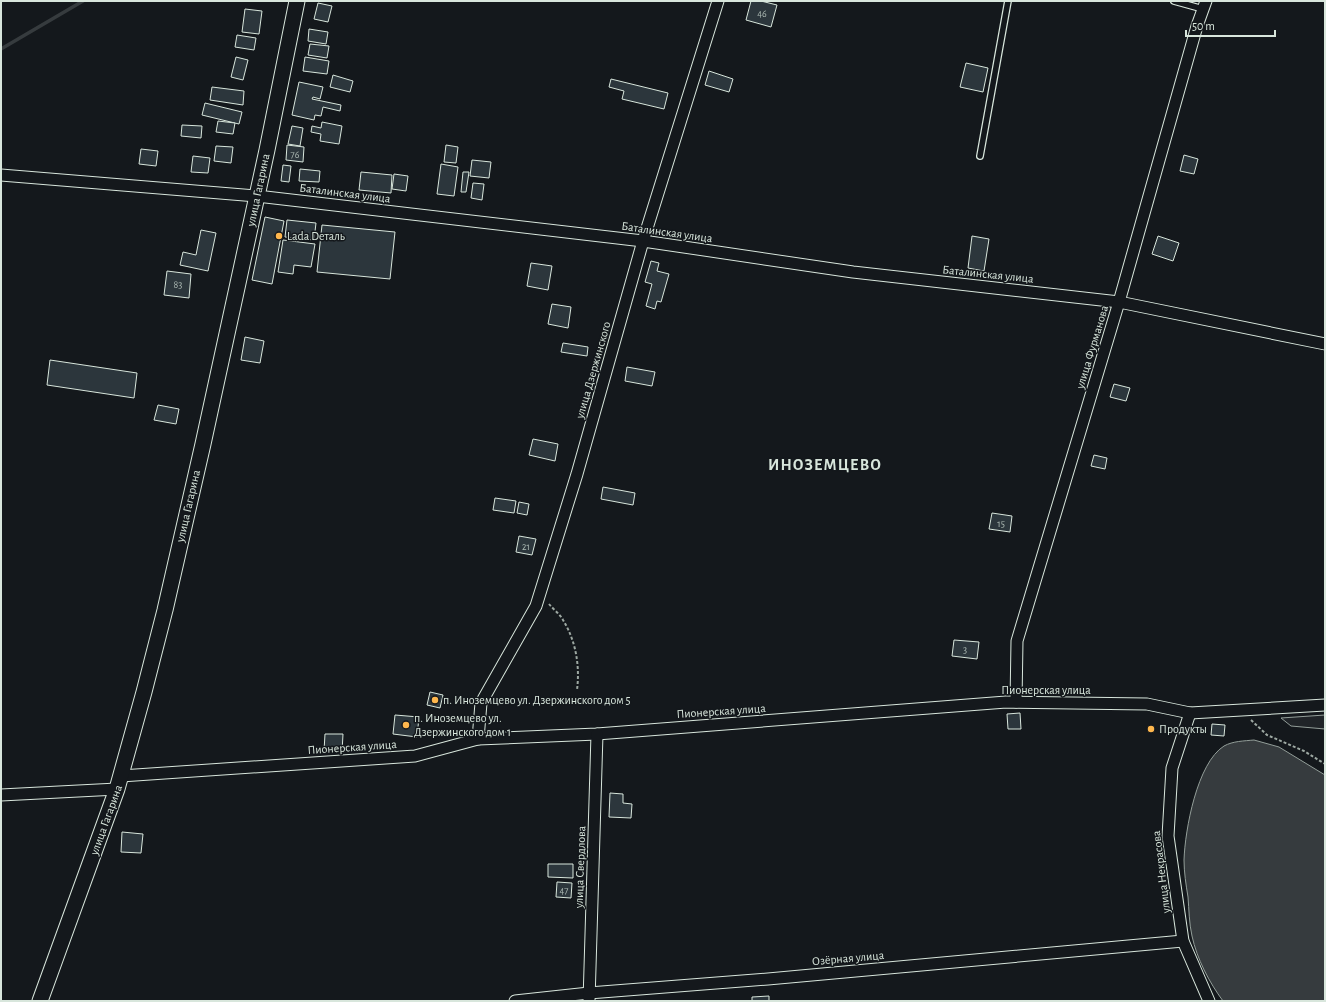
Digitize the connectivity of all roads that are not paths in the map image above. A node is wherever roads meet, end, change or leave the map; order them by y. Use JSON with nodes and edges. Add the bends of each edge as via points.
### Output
{"nodes":[{"id":1,"x":297,"y":1,"type":"edge"},
{"id":2,"x":718,"y":1,"type":"edge"},
{"id":3,"x":1008,"y":1,"type":"edge"},
{"id":4,"x":1174,"y":1,"type":"edge"},
{"id":5,"x":1205,"y":5,"type":"edge"},
{"id":6,"x":980,"y":156,"type":"dead end"},
{"id":7,"x":1,"y":175,"type":"edge"},
{"id":8,"x":257,"y":196,"type":"junction"},
{"id":9,"x":643,"y":240,"type":"junction"},
{"id":10,"x":1119,"y":302,"type":"junction"},
{"id":11,"x":1325,"y":344,"type":"edge"},
{"id":12,"x":1016,"y":702,"type":"junction"},
{"id":13,"x":1325,"y":705,"type":"edge"},
{"id":14,"x":1190,"y":713,"type":"junction"},
{"id":15,"x":597,"y":734,"type":"junction"},
{"id":16,"x":478,"y":738,"type":"junction"},
{"id":17,"x":119,"y":782,"type":"junction"},
{"id":18,"x":1,"y":794,"type":"edge"},
{"id":19,"x":1183,"y":941,"type":"junction"},
{"id":20,"x":589,"y":997,"type":"edge"},
{"id":21,"x":40,"y":1001,"type":"edge"},
{"id":22,"x":515,"y":1001,"type":"edge"},
{"id":23,"x":1209,"y":1001,"type":"edge"}],
"edges":[{"from":1,"to":8,"type":"main road","name":"улица Гагарина"},
{"from":2,"to":9,"type":"street","name":"улица Дзержинского"},
{"from":3,"to":6,"type":"lane"},
{"from":4,"to":5,"type":"lane"},
{"from":5,"to":10,"type":"street","name":"улица Фурманова"},
{"from":7,"to":8,"type":"street","name":"Баталинская улица"},
{"from":8,"to":9,"type":"street","name":"Баталинская улица"},
{"from":8,"to":17,"type":"main road","name":"улица Гагарина","via":[[165,610]]},
{"from":9,"to":10,"type":"street","name":"Баталинская улица","via":[[853,272]]},
{"from":9,"to":16,"type":"street","name":"улица Дзержинского","via":[[577,474],[540,594],[536,606],[481,703]]},
{"from":10,"to":11,"type":"street","name":"Баталинская улица"},
{"from":10,"to":12,"type":"street","name":"улица Фурманова","via":[[1017,641]]},
{"from":12,"to":14,"type":"street","name":"Пионерская улица","via":[[1147,704]]},
{"from":12,"to":15,"type":"street","name":"Пионерская улица"},
{"from":13,"to":14,"type":"street","name":"Пионерская улица"},
{"from":14,"to":19,"type":"street","name":"улица Некрасова","via":[[1172,768],[1168,836]]},
{"from":15,"to":16,"type":"street","name":"Пионерская улица"},
{"from":15,"to":20,"type":"street","name":"улица Свердлова"},
{"from":16,"to":17,"type":"street","name":"Пионерская улица","via":[[415,756]]},
{"from":17,"to":18,"type":"street","name":"Пионерская улица"},
{"from":17,"to":21,"type":"main road","name":"улица Гагарина"},
{"from":19,"to":20,"type":"street","name":"Озёрная улица","via":[[768,978]]},
{"from":19,"to":23,"type":"street","name":"улица Некрасова"},
{"from":20,"to":22,"type":"street","name":"Озёрная улица"}]}
